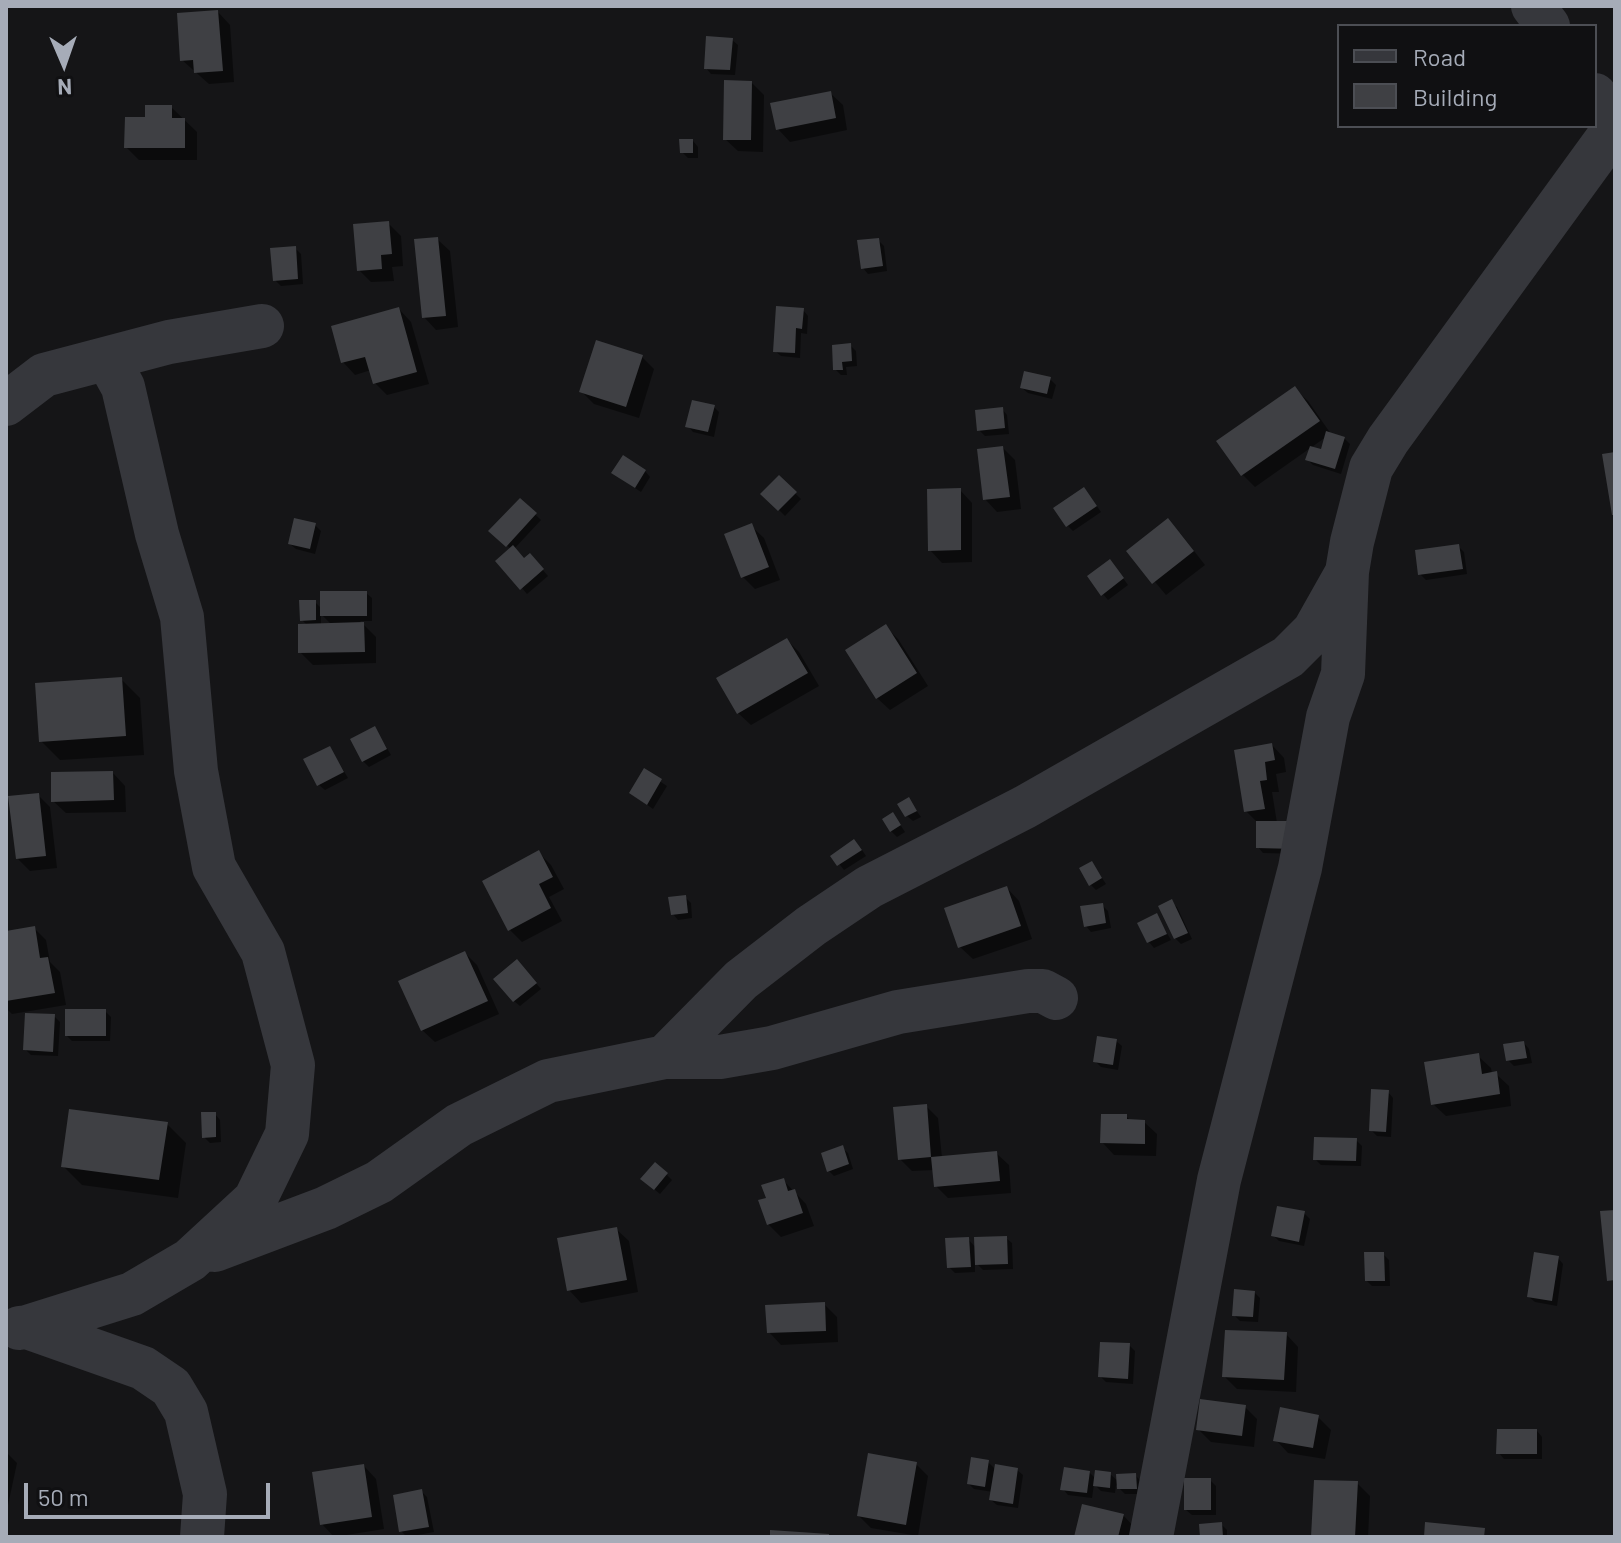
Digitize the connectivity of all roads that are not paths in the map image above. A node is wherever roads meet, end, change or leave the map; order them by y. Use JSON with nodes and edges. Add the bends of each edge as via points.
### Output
{"nodes":[{"id":1,"x":1533,"y":6,"type":"edge"},
{"id":2,"x":1546,"y":24,"type":"edge"},
{"id":3,"x":1597,"y":98,"type":"edge"},
{"id":4,"x":1615,"y":127,"type":"edge"},
{"id":5,"x":262,"y":326,"type":"dead end"},
{"id":6,"x":108,"y":360,"type":"junction"},
{"id":7,"x":6,"y":404,"type":"edge"},
{"id":8,"x":1347,"y":572,"type":"junction"},
{"id":9,"x":1056,"y":998,"type":"dead end"},
{"id":10,"x":665,"y":1057,"type":"junction"},
{"id":11,"x":190,"y":1260,"type":"junction"},
{"id":12,"x":16,"y":1328,"type":"edge"},
{"id":13,"x":202,"y":1537,"type":"edge"},
{"id":14,"x":1151,"y":1537,"type":"edge"}],
"edges":[{"from":1,"to":2,"type":"street"},
{"from":3,"to":4,"type":"street"},
{"from":4,"to":8,"type":"street","via":[[1371,468]]},
{"from":5,"to":6,"type":"street","via":[[169,342]]},
{"from":6,"to":7,"type":"street","via":[[44,375]]},
{"from":6,"to":11,"type":"street","via":[[123,387],[182,617],[196,771],[214,867],[263,952],[293,1065],[287,1134],[255,1200]]},
{"from":8,"to":10,"type":"street","via":[[1314,631],[1288,657],[1025,807],[869,887],[741,980]]},
{"from":8,"to":14,"type":"street","via":[[1343,674],[1328,717],[1300,868],[1219,1180]]},
{"from":9,"to":10,"type":"street","via":[[1028,991],[898,1012],[772,1048]]},
{"from":10,"to":11,"type":"street","via":[[548,1081],[459,1125],[379,1182]]},
{"from":11,"to":12,"type":"street","via":[[132,1294]]},
{"from":12,"to":13,"type":"street","via":[[143,1368],[171,1387],[186,1412],[205,1494]]}]}
